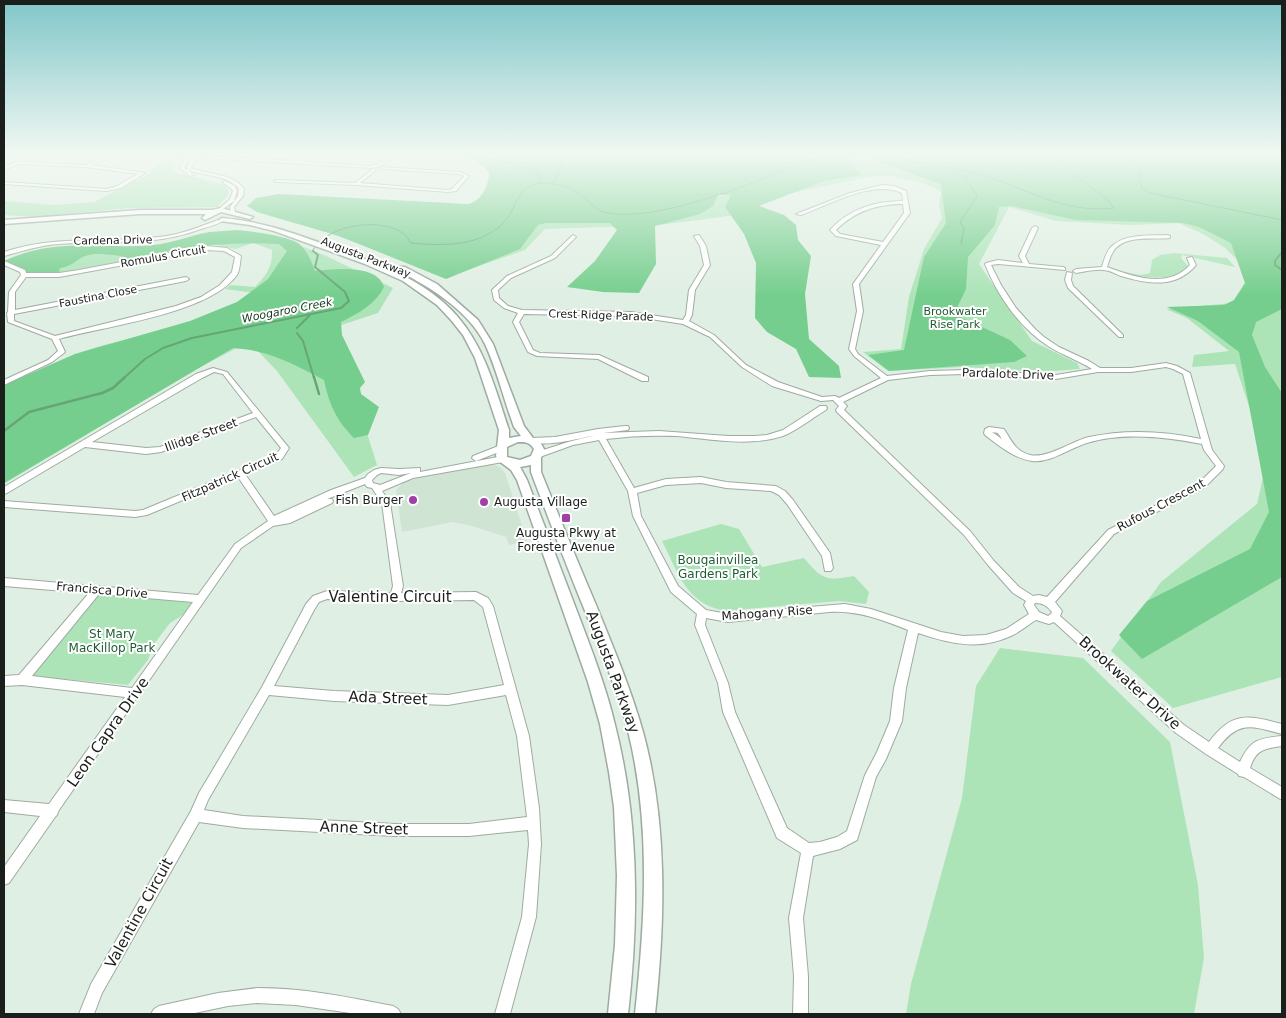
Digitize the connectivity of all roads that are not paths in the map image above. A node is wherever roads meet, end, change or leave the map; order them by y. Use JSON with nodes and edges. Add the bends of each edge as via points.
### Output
{"nodes":[{"id":1,"x":228,"y":202,"type":"edge"},
{"id":2,"x":237,"y":202,"type":"edge"},
{"id":3,"x":828,"y":202,"type":"edge"},
{"id":4,"x":906,"y":203,"type":"joint"},
{"id":5,"x":217,"y":211,"type":"junction"},
{"id":6,"x":234,"y":212,"type":"junction"},
{"id":7,"x":799,"y":214,"type":"dead end"},
{"id":8,"x":206,"y":219,"type":"junction"},
{"id":9,"x":221,"y":221,"type":"junction"},
{"id":10,"x":4,"y":222,"type":"edge"},
{"id":11,"x":4,"y":226,"type":"edge"},
{"id":12,"x":1035,"y":228,"type":"dead end"},
{"id":13,"x":304,"y":236,"type":"junction"},
{"id":14,"x":697,"y":236,"type":"dead end"},
{"id":15,"x":1168,"y":237,"type":"dead end"},
{"id":16,"x":573,"y":238,"type":"dead end"},
{"id":17,"x":883,"y":244,"type":"junction"},
{"id":18,"x":348,"y":252,"type":"junction"},
{"id":19,"x":4,"y":253,"type":"edge"},
{"id":20,"x":1190,"y":258,"type":"dead end"},
{"id":21,"x":4,"y":263,"type":"edge"},
{"id":22,"x":1026,"y":264,"type":"junction"},
{"id":23,"x":1104,"y":268,"type":"junction"},
{"id":24,"x":1063,"y":269,"type":"joint"},
{"id":25,"x":1073,"y":272,"type":"junction"},
{"id":26,"x":24,"y":275,"type":"junction"},
{"id":27,"x":186,"y":279,"type":"dead end"},
{"id":28,"x":522,"y":312,"type":"junction"},
{"id":29,"x":10,"y":313,"type":"junction"},
{"id":30,"x":685,"y":322,"type":"junction"},
{"id":31,"x":1121,"y":336,"type":"dead end"},
{"id":32,"x":55,"y":338,"type":"junction"},
{"id":33,"x":1181,"y":369,"type":"joint"},
{"id":34,"x":1098,"y":370,"type":"junction"},
{"id":35,"x":886,"y":378,"type":"junction"},
{"id":36,"x":645,"y":379,"type":"dead end"},
{"id":37,"x":4,"y":383,"type":"edge"},
{"id":38,"x":821,"y":399,"type":"junction"},
{"id":39,"x":840,"y":405,"type":"junction"},
{"id":40,"x":823,"y":408,"type":"junction"},
{"id":41,"x":257,"y":414,"type":"junction"},
{"id":42,"x":600,"y":434,"type":"junction"},
{"id":43,"x":531,"y":440,"type":"junction"},
{"id":44,"x":1206,"y":442,"type":"junction"},
{"id":45,"x":84,"y":444,"type":"junction"},
{"id":46,"x":502,"y":447,"type":"junction"},
{"id":47,"x":1012,"y":448,"type":"dead end"},
{"id":48,"x":537,"y":457,"type":"junction"},
{"id":49,"x":506,"y":461,"type":"junction"},
{"id":50,"x":240,"y":474,"type":"junction"},
{"id":51,"x":393,"y":479,"type":"junction"},
{"id":52,"x":372,"y":485,"type":"junction"},
{"id":53,"x":4,"y":491,"type":"edge"},
{"id":54,"x":632,"y":492,"type":"junction"},
{"id":55,"x":386,"y":502,"type":"junction"},
{"id":56,"x":4,"y":504,"type":"edge"},
{"id":57,"x":274,"y":523,"type":"junction"},
{"id":58,"x":828,"y":568,"type":"dead end"},
{"id":59,"x":4,"y":582,"type":"edge"},
{"id":60,"x":96,"y":591,"type":"junction"},
{"id":61,"x":395,"y":597,"type":"junction"},
{"id":62,"x":201,"y":598,"type":"junction"},
{"id":63,"x":1032,"y":600,"type":"junction"},
{"id":64,"x":1049,"y":602,"type":"junction"},
{"id":65,"x":702,"y":613,"type":"junction"},
{"id":66,"x":1035,"y":615,"type":"junction"},
{"id":67,"x":1055,"y":617,"type":"junction"},
{"id":68,"x":914,"y":628,"type":"junction"},
{"id":69,"x":22,"y":680,"type":"junction"},
{"id":70,"x":4,"y":681,"type":"edge"},
{"id":71,"x":511,"y":689,"type":"junction"},
{"id":72,"x":266,"y":690,"type":"junction"},
{"id":73,"x":135,"y":693,"type":"junction"},
{"id":74,"x":1282,"y":729,"type":"edge"},
{"id":75,"x":1282,"y":741,"type":"edge"},
{"id":76,"x":1210,"y":750,"type":"junction"},
{"id":77,"x":1243,"y":772,"type":"junction"},
{"id":78,"x":1282,"y":794,"type":"edge"},
{"id":79,"x":4,"y":806,"type":"edge"},
{"id":80,"x":53,"y":811,"type":"junction"},
{"id":81,"x":196,"y":815,"type":"junction"},
{"id":82,"x":533,"y":822,"type":"junction"},
{"id":83,"x":808,"y":850,"type":"junction"},
{"id":84,"x":4,"y":878,"type":"edge"},
{"id":85,"x":87,"y":1014,"type":"edge"},
{"id":86,"x":162,"y":1014,"type":"edge"},
{"id":87,"x":393,"y":1014,"type":"edge"},
{"id":88,"x":503,"y":1014,"type":"edge"},
{"id":89,"x":618,"y":1014,"type":"edge"},
{"id":90,"x":645,"y":1014,"type":"edge"},
{"id":91,"x":800,"y":1014,"type":"edge"}],
"edges":[{"from":1,"to":5,"type":"street"},
{"from":2,"to":6,"type":"street","via":[[232,207]]},
{"from":3,"to":7,"type":"street"},
{"from":4,"to":17,"type":"street","via":[[907,213]]},
{"from":4,"to":17,"type":"street","via":[[880,204],[862,209],[845,218],[833,230],[838,235]]},
{"from":5,"to":6,"type":"main road","name":"Augusta Parkway"},
{"from":5,"to":8,"type":"main road"},
{"from":5,"to":10,"type":"main road","via":[[140,212]]},
{"from":6,"to":9,"type":"main road","via":[[232,217]]},
{"from":6,"to":13,"type":"main road","name":"Augusta Parkway"},
{"from":8,"to":9,"type":"main road","name":"Augusta Parkway"},
{"from":8,"to":11,"type":"main road","via":[[132,216]]},
{"from":8,"to":19,"type":"street","name":"Cardena Drive","via":[[188,230],[159,237],[62,240]]},
{"from":9,"to":13,"type":"main road","name":"Augusta Parkway","via":[[260,224]]},
{"from":9,"to":19,"type":"street","name":"Cardena Drive","via":[[164,238],[65,241]]},
{"from":12,"to":22,"type":"street","via":[[1022,256]]},
{"from":13,"to":18,"type":"main road","name":"Augusta Parkway"},
{"from":14,"to":30,"type":"street","via":[[707,265],[692,290]]},
{"from":15,"to":23,"type":"street","via":[[1129,240],[1115,246]]},
{"from":16,"to":28,"type":"street","name":"Crest Ridge Parade","via":[[553,257],[509,277],[495,290],[496,299],[506,307]]},
{"from":17,"to":35,"type":"street","via":[[876,259],[856,284],[860,312],[852,344],[856,355]]},
{"from":18,"to":43,"type":"main road","name":"Augusta Parkway","via":[[390,264],[434,286],[475,322],[489,344],[519,427]]},
{"from":18,"to":46,"type":"main road","name":"Augusta Parkway","via":[[413,284],[441,305],[460,325],[483,368],[504,430]]},
{"from":20,"to":23,"type":"street","via":[[1194,265],[1191,269],[1162,280],[1134,278]]},
{"from":21,"to":26,"type":"street","via":[[23,271]]},
{"from":22,"to":24,"type":"street"},
{"from":22,"to":34,"type":"street","via":[[992,262],[988,266],[1013,308],[1036,334]]},
{"from":23,"to":25,"type":"street"},
{"from":24,"to":25,"type":"street"},
{"from":25,"to":31,"type":"street","via":[[1068,280],[1070,287]]},
{"from":26,"to":29,"type":"street","via":[[12,292]]},
{"from":26,"to":32,"type":"street","name":"Romulus Circuit","via":[[79,272],[201,248],[225,249],[238,256],[239,266],[228,282],[203,298],[152,315]]},
{"from":27,"to":29,"type":"street","name":"Faustina Close"},
{"from":28,"to":30,"type":"street","name":"Crest Ridge Parade","via":[[631,314]]},
{"from":28,"to":36,"type":"street","via":[[516,322],[530,351],[539,355],[599,357]]},
{"from":29,"to":32,"type":"street","via":[[11,322]]},
{"from":30,"to":38,"type":"street","name":"Crest Ridge Parade","via":[[712,336],[756,374],[775,384]]},
{"from":32,"to":37,"type":"street","via":[[62,352],[57,357]]},
{"from":33,"to":34,"type":"street","name":"Pardalote Drive","via":[[1166,365]]},
{"from":33,"to":44,"type":"street","name":"Rufous Crescent","via":[[1188,376]]},
{"from":34,"to":35,"type":"street","name":"Pardalote Drive","via":[[1056,377],[966,372]]},
{"from":35,"to":39,"type":"street","name":"Pardalote Drive"},
{"from":38,"to":39,"type":"street","via":[[831,397]]},
{"from":38,"to":40,"type":"street","via":[[819,403]]},
{"from":39,"to":40,"type":"street","via":[[831,411]]},
{"from":39,"to":63,"type":"street","via":[[966,533],[1016,590]]},
{"from":40,"to":42,"type":"street","via":[[781,433],[761,437],[730,439],[677,434]]},
{"from":41,"to":45,"type":"street","name":"Illidge Street","via":[[161,449],[146,451]]},
{"from":41,"to":45,"type":"street","name":"Fitzpatrick Circuit","via":[[224,373],[213,370]]},
{"from":41,"to":50,"type":"street","name":"Fitzpatrick Circuit","via":[[285,448],[279,456]]},
{"from":42,"to":43,"type":"street"},
{"from":42,"to":48,"type":"street"},
{"from":42,"to":54,"type":"street","name":"Mahogany Rise"},
{"from":43,"to":46,"type":"main road","via":[[513,440]]},
{"from":43,"to":48,"type":"main road","via":[[538,445]]},
{"from":44,"to":47,"type":"street","via":[[1185,438],[1104,436],[1034,458]]},
{"from":44,"to":64,"type":"street","name":"Rufous Crescent","via":[[1219,469],[1202,485],[1111,532]]},
{"from":45,"to":53,"type":"street","name":"Fitzpatrick Circuit"},
{"from":46,"to":49,"type":"main road"},
{"from":46,"to":51,"type":"street","via":[[480,457]]},
{"from":48,"to":49,"type":"main road","via":[[526,463]]},
{"from":48,"to":90,"type":"main road","name":"Augusta Parkway","via":[[536,472],[628,707],[640,750],[655,882]]},
{"from":49,"to":51,"type":"street"},
{"from":49,"to":89,"type":"main road","name":"Augusta Parkway","via":[[522,480],[598,691],[611,738],[625,840],[623,962]]},
{"from":50,"to":56,"type":"street","name":"Fitzpatrick Circuit","via":[[153,510],[135,514]]},
{"from":50,"to":57,"type":"street"},
{"from":51,"to":52,"type":"street","name":"Leon Capra Drive"},
{"from":51,"to":52,"type":"street","via":[[388,470],[379,471],[372,475]]},
{"from":51,"to":55,"type":"street"},
{"from":52,"to":55,"type":"street"},
{"from":52,"to":57,"type":"street","name":"Leon Capra Drive"},
{"from":54,"to":58,"type":"street","via":[[666,482],[701,480],[773,488],[790,502],[827,555]]},
{"from":54,"to":65,"type":"street","name":"Mahogany Rise","via":[[637,516],[674,589]]},
{"from":55,"to":61,"type":"street","via":[[398,586]]},
{"from":57,"to":62,"type":"street","name":"Leon Capra Drive","via":[[238,546]]},
{"from":59,"to":60,"type":"street","name":"Francisca Drive"},
{"from":60,"to":62,"type":"street","name":"Francisca Drive"},
{"from":60,"to":69,"type":"street"},
{"from":61,"to":71,"type":"street","name":"Valentine Circuit","via":[[476,596],[484,601]]},
{"from":61,"to":72,"type":"street","name":"Valentine Circuit","via":[[327,594],[316,599]]},
{"from":62,"to":73,"type":"street","name":"Leon Capra Drive"},
{"from":63,"to":64,"type":"street"},
{"from":63,"to":66,"type":"street","via":[[1029,605]]},
{"from":64,"to":67,"type":"street","via":[[1056,611]]},
{"from":65,"to":68,"type":"street","name":"Mahogany Rise","via":[[728,618],[844,608],[889,618]]},
{"from":65,"to":83,"type":"street","via":[[700,625],[723,683],[729,712],[782,833]]},
{"from":66,"to":67,"type":"street","via":[[1049,620]]},
{"from":66,"to":68,"type":"street","name":"Mahogany Rise","via":[[1016,630],[989,640],[966,641]]},
{"from":67,"to":76,"type":"street","name":"Brookwater Drive","via":[[1156,709]]},
{"from":68,"to":83,"type":"street","via":[[896,721],[871,775],[852,835],[840,843]]},
{"from":69,"to":70,"type":"street"},
{"from":69,"to":73,"type":"street"},
{"from":71,"to":72,"type":"street","name":"Ada Street","via":[[448,700]]},
{"from":71,"to":82,"type":"street","name":"Valentine Circuit","via":[[523,736]]},
{"from":72,"to":81,"type":"street","name":"Valentine Circuit","via":[[203,797]]},
{"from":73,"to":80,"type":"street","name":"Leon Capra Drive"},
{"from":74,"to":76,"type":"street","via":[[1253,722],[1235,724],[1224,731]]},
{"from":75,"to":77,"type":"street","via":[[1262,743],[1254,748],[1248,755]]},
{"from":76,"to":77,"type":"street","name":"Brookwater Drive"},
{"from":77,"to":78,"type":"street","name":"Brookwater Drive"},
{"from":79,"to":80,"type":"street"},
{"from":80,"to":84,"type":"street","name":"Leon Capra Drive"},
{"from":81,"to":82,"type":"street","name":"Anne Street","via":[[243,822],[395,830],[469,830]]},
{"from":81,"to":85,"type":"street","name":"Valentine Circuit","via":[[96,989]]},
{"from":82,"to":88,"type":"street","name":"Valentine Circuit","via":[[535,844],[529,917]]},
{"from":83,"to":91,"type":"street","via":[[796,918],[801,976]]},
{"from":86,"to":87,"type":"street","via":[[238,997],[277,996],[316,999]]}]}
